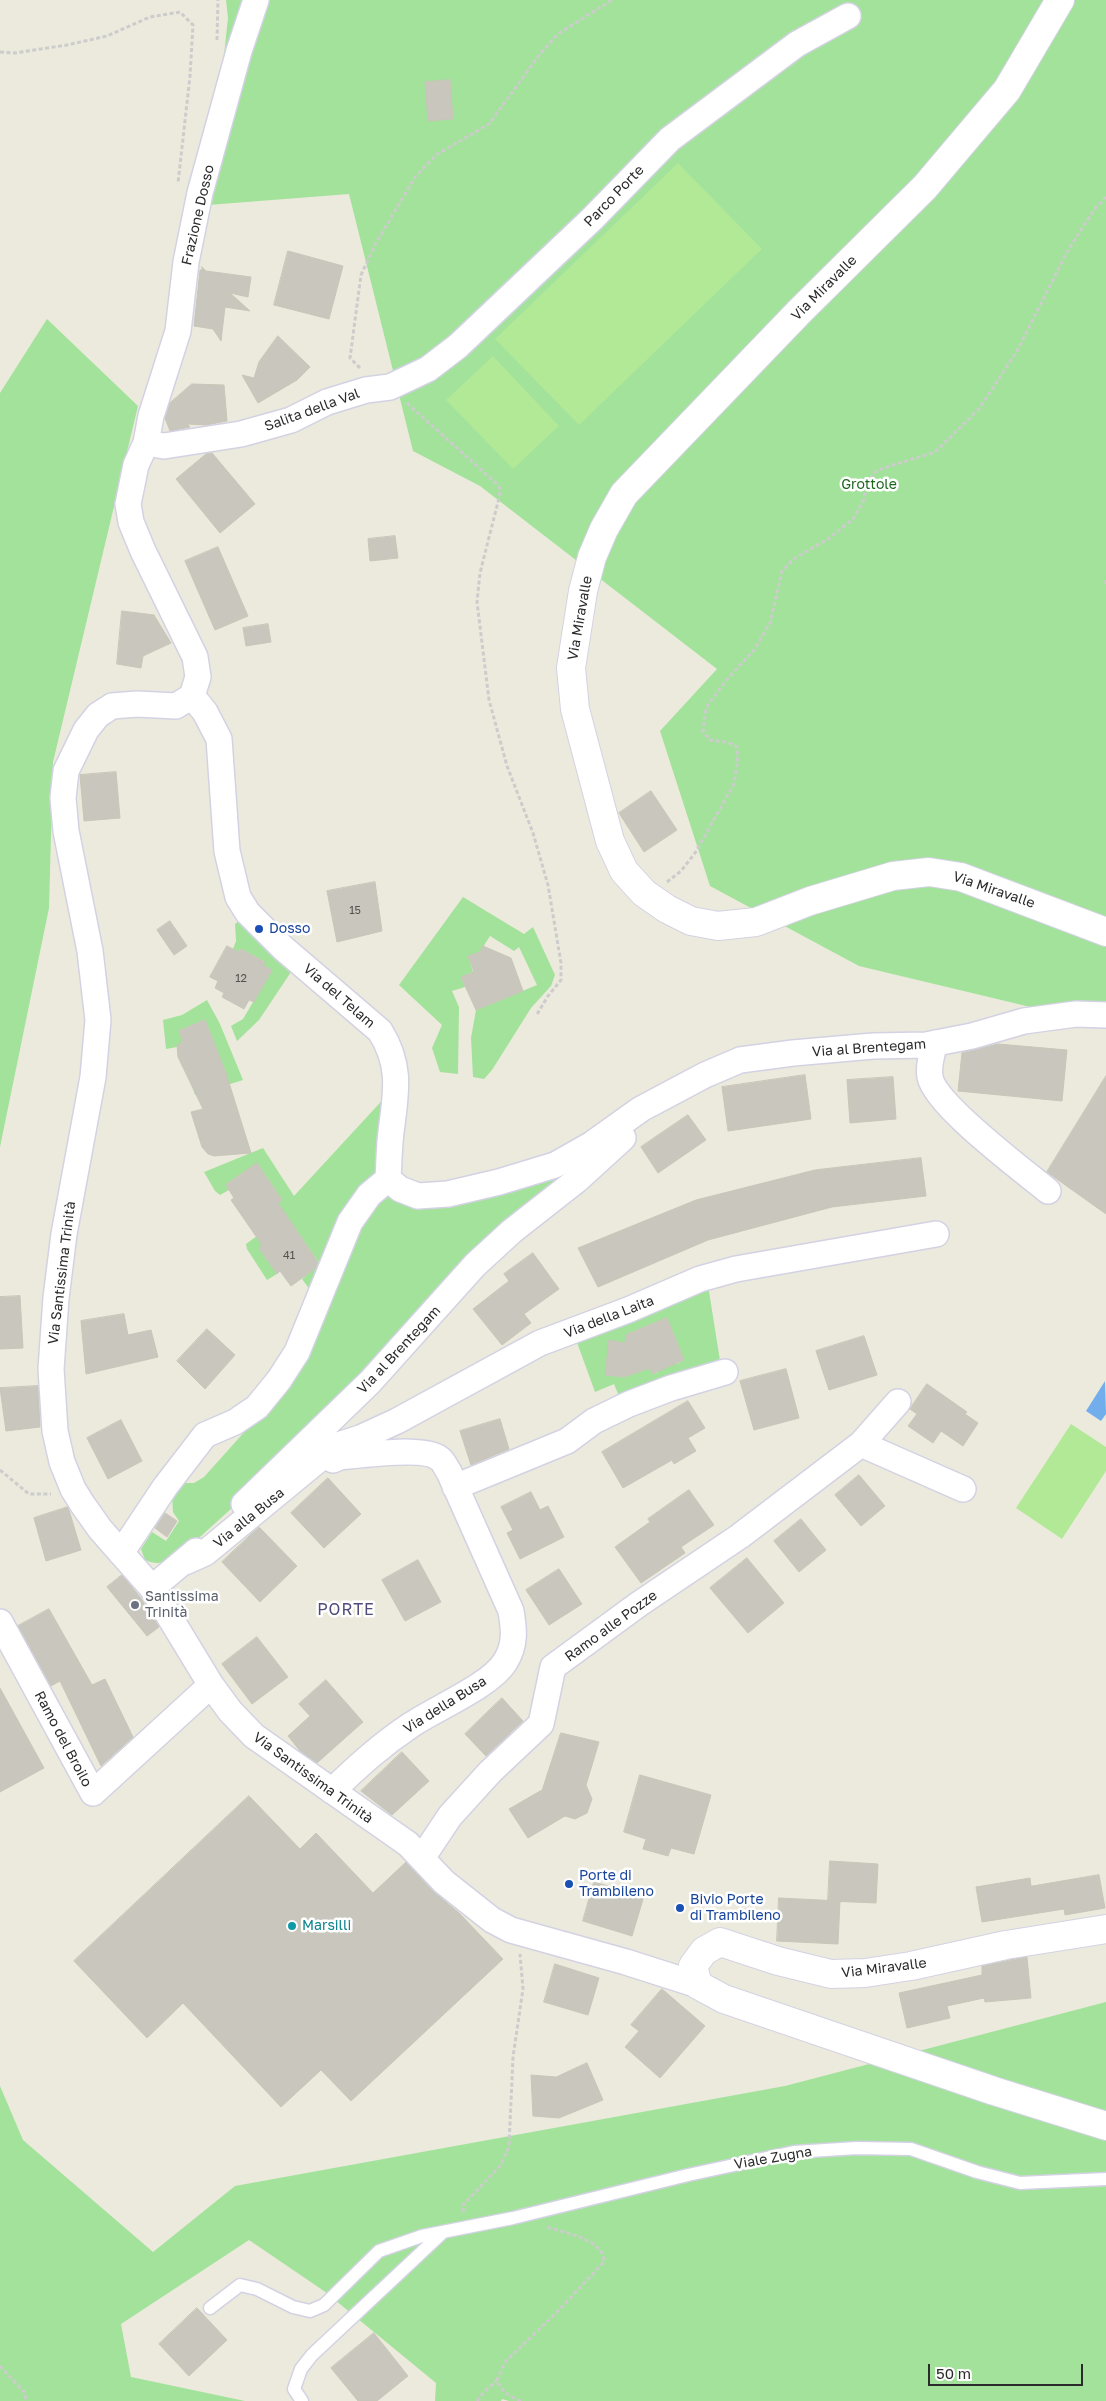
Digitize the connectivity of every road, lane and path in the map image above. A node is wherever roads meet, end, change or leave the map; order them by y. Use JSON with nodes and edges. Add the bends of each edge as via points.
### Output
{"nodes":[{"id":1,"x":256,"y":0,"type":"edge"},
{"id":2,"x":612,"y":0,"type":"edge"},
{"id":3,"x":1060,"y":0,"type":"edge"},
{"id":4,"x":848,"y":16,"type":"dead end"},
{"id":5,"x":0,"y":52,"type":"edge"},
{"id":6,"x":178,"y":184,"type":"dead end"},
{"id":7,"x":1106,"y":197,"type":"edge"},
{"id":8,"x":350,"y":358,"type":"dead end"},
{"id":9,"x":390,"y":387,"type":"junction"},
{"id":10,"x":147,"y":437,"type":"junction"},
{"id":11,"x":1106,"y":580,"type":"edge"},
{"id":12,"x":1106,"y":584,"type":"edge"},
{"id":13,"x":192,"y":696,"type":"junction"},
{"id":14,"x":644,"y":893,"type":"junction"},
{"id":15,"x":1106,"y":932,"type":"edge"},
{"id":16,"x":1106,"y":1015,"type":"edge"},
{"id":17,"x":536,"y":1016,"type":"dead end"},
{"id":18,"x":935,"y":1043,"type":"junction"},
{"id":19,"x":641,"y":1109,"type":"junction"},
{"id":20,"x":388,"y":1179,"type":"junction"},
{"id":21,"x":1048,"y":1191,"type":"dead end"},
{"id":22,"x":936,"y":1234,"type":"dead end"},
{"id":23,"x":725,"y":1372,"type":"dead end"},
{"id":24,"x":898,"y":1402,"type":"dead end"},
{"id":25,"x":861,"y":1444,"type":"junction"},
{"id":26,"x":0,"y":1470,"type":"edge"},
{"id":27,"x":309,"y":1470,"type":"junction"},
{"id":28,"x":455,"y":1487,"type":"junction"},
{"id":29,"x":73,"y":1489,"type":"junction"},
{"id":30,"x":964,"y":1489,"type":"dead end"},
{"id":31,"x":121,"y":1553,"type":"junction"},
{"id":32,"x":185,"y":1562,"type":"junction"},
{"id":33,"x":152,"y":1588,"type":"junction"},
{"id":34,"x":0,"y":1622,"type":"edge"},
{"id":35,"x":211,"y":1685,"type":"junction"},
{"id":36,"x":332,"y":1791,"type":"junction"},
{"id":37,"x":422,"y":1858,"type":"junction"},
{"id":38,"x":1106,"y":1929,"type":"edge"},
{"id":39,"x":511,"y":1930,"type":"junction"},
{"id":40,"x":698,"y":1985,"type":"junction"},
{"id":41,"x":1106,"y":2126,"type":"edge"},
{"id":42,"x":1106,"y":2179,"type":"edge"},
{"id":43,"x":462,"y":2206,"type":"dead end"},
{"id":44,"x":518,"y":2217,"type":"junction"},
{"id":45,"x":443,"y":2232,"type":"junction"},
{"id":46,"x":210,"y":2308,"type":"dead end"},
{"id":47,"x":0,"y":2366,"type":"edge"},
{"id":48,"x":497,"y":2380,"type":"junction"},
{"id":49,"x":26,"y":2401,"type":"edge"},
{"id":50,"x":302,"y":2401,"type":"edge"},
{"id":51,"x":477,"y":2401,"type":"edge"},
{"id":52,"x":521,"y":2401,"type":"edge"}],
"edges":[{"from":1,"to":10,"type":"street","name":"Frazione Dosso","via":[[200,192],[186,262],[178,332]]},
{"from":2,"to":8,"type":"path","via":[[558,34],[489,124],[436,155],[415,177],[379,237],[361,275]]},
{"from":3,"to":14,"type":"street","name":"Via Miravalle","via":[[1007,90],[925,187],[624,494],[604,529],[592,557],[576,630],[571,668],[575,709],[610,841],[624,871]]},
{"from":4,"to":9,"type":"street","name":"Parco Porte","via":[[797,44],[670,139],[592,219],[458,346],[428,369]]},
{"from":5,"to":6,"type":"path","via":[[15,53],[67,45],[107,36],[150,17],[180,12],[193,25]]},
{"from":7,"to":14,"type":"path","via":[[1067,252],[1017,351],[980,408],[935,452],[877,470],[867,483],[864,500],[853,519],[828,539],[795,558],[782,571],[770,622],[754,650],[706,708],[703,732],[710,740],[736,746],[738,758],[734,784],[682,871]]},
{"from":9,"to":10,"type":"street","name":"Salita della Val","via":[[366,390],[327,402],[291,420],[241,434],[164,446]]},
{"from":9,"to":17,"type":"path","via":[[499,486],[477,602],[489,700],[507,766],[533,833],[548,885],[561,963],[561,980]]},
{"from":10,"to":13,"type":"street","via":[[136,465],[128,504],[144,551],[195,657],[198,677]]},
{"from":11,"to":12,"type":"path"},
{"from":13,"to":20,"type":"street","name":"Via del Telam","via":[[205,712],[219,739],[227,851],[238,898],[256,922],[380,1031],[389,1045],[398,1092]]},
{"from":13,"to":29,"type":"street","name":"Via Santissima Trinità","via":[[176,706],[112,706],[98,715],[86,730],[66,771],[62,798],[66,831],[90,951],[98,1020],[93,1078],[64,1234],[52,1334],[55,1431],[62,1462]]},
{"from":14,"to":15,"type":"street","name":"Via Miravalle","via":[[667,910],[718,926],[756,922],[810,901],[893,876],[929,872],[961,877]]},
{"from":16,"to":18,"type":"street","name":"Via al Brentegam","via":[[1076,1014],[1024,1021]]},
{"from":18,"to":19,"type":"street","name":"Via al Brentegam","via":[[740,1060]]},
{"from":18,"to":21,"type":"street","via":[[930,1079],[944,1099],[965,1121]]},
{"from":19,"to":20,"type":"street","name":"Via al Brentegam","via":[[592,1144],[556,1164],[499,1182],[448,1194],[418,1196],[400,1189]]},
{"from":19,"to":32,"type":"street","name":"Via al Brentegam","via":[[631,1130],[475,1266],[370,1382]]},
{"from":20,"to":31,"type":"street","via":[[369,1195],[350,1222],[297,1352],[279,1380],[257,1407],[205,1436],[165,1487]]},
{"from":22,"to":27,"type":"street","name":"Via della Laita","via":[[736,1269],[700,1280],[540,1343],[397,1421],[335,1446]]},
{"from":23,"to":28,"type":"street","via":[[629,1404],[594,1421],[567,1441]]},
{"from":24,"to":25,"type":"street","name":"Ramo alle Pozze"},
{"from":25,"to":30,"type":"street"},
{"from":25,"to":37,"type":"street","name":"Ramo alle Pozze","via":[[740,1536],[639,1604],[554,1667],[541,1724],[490,1772],[450,1816]]},
{"from":26,"to":29,"type":"path","via":[[28,1494],[42,1496]]},
{"from":27,"to":28,"type":"street","name":"Via della Busa","via":[[340,1457],[429,1453],[440,1459]]},
{"from":27,"to":32,"type":"street","name":"Via alla Busa","via":[[205,1553]]},
{"from":28,"to":36,"type":"street","name":"Via della Busa","via":[[511,1610],[513,1647],[505,1663],[488,1680],[412,1724],[373,1752]]},
{"from":29,"to":31,"type":"street","name":"Via Santissima Trinità"},
{"from":31,"to":33,"type":"street","name":"Via Santissima Trinità"},
{"from":32,"to":33,"type":"street","name":"Via al Brentegam"},
{"from":33,"to":35,"type":"street","name":"Via Santissima Trinità"},
{"from":34,"to":35,"type":"street","name":"Ramo del Broilo","via":[[93,1793]]},
{"from":35,"to":36,"type":"street","name":"Via Santissima Trinità","via":[[254,1736]]},
{"from":36,"to":37,"type":"street","name":"Via Santissima Trinità","via":[[408,1844]]},
{"from":37,"to":39,"type":"street","name":"Via Santissima Trinità","via":[[467,1902]]},
{"from":38,"to":40,"type":"street","name":"Via Miravalle","via":[[865,1973],[831,1974],[720,1942],[704,1951],[693,1966]]},
{"from":39,"to":40,"type":"street","name":"Via Santissima Trinità"},
{"from":39,"to":43,"type":"path","via":[[520,1954],[523,1989],[513,2057],[509,2146],[501,2165]]},
{"from":40,"to":41,"type":"street","via":[[724,1999]]},
{"from":42,"to":44,"type":"lane","name":"Viale Zugna","via":[[1020,2183],[911,2149],[803,2151],[688,2175]]},
{"from":44,"to":45,"type":"lane","name":"Viale Zugna"},
{"from":44,"to":48,"type":"path","via":[[584,2240],[599,2248],[604,2262],[505,2362]]},
{"from":45,"to":46,"type":"lane","name":"Viale Zugna","via":[[378,2251],[324,2305],[310,2311],[240,2285]]},
{"from":45,"to":50,"type":"lane","via":[[312,2356],[296,2379],[294,2389]]},
{"from":47,"to":49,"type":"path","via":[[25,2393]]},
{"from":48,"to":51,"type":"path"},
{"from":48,"to":52,"type":"path","via":[[500,2389]]}]}
